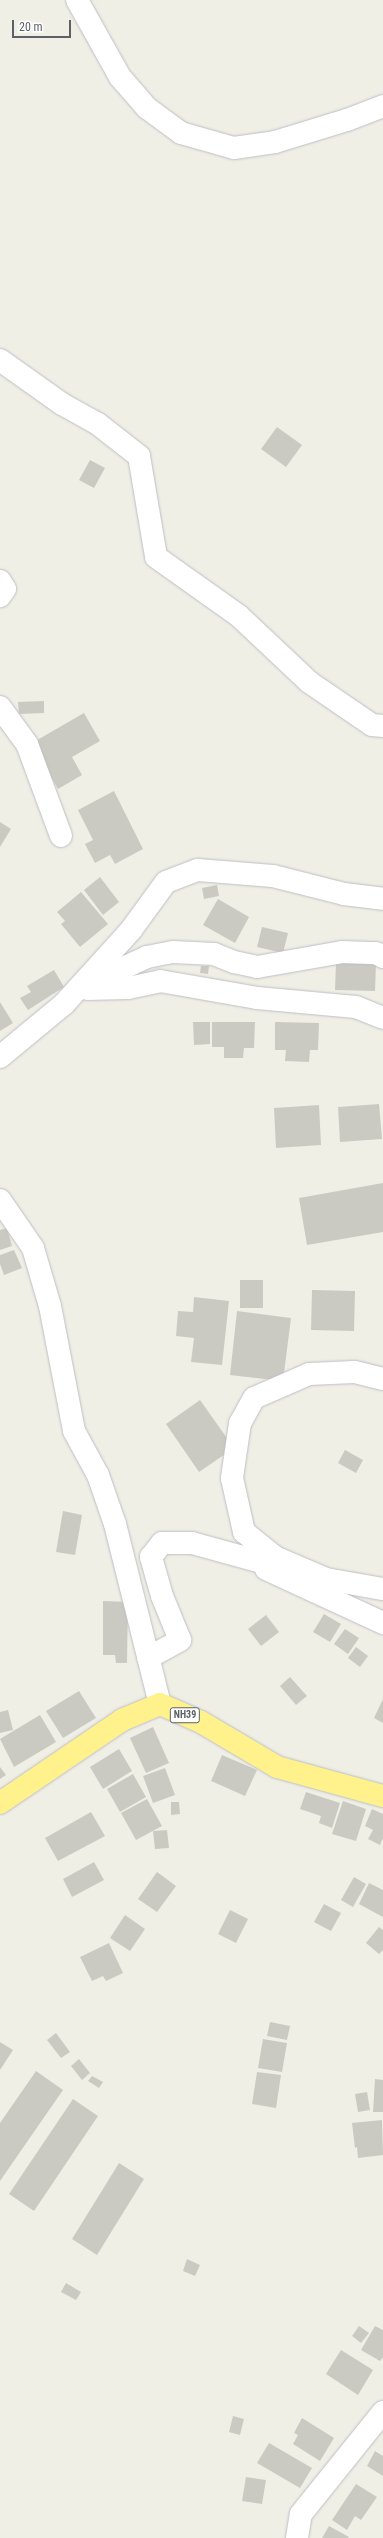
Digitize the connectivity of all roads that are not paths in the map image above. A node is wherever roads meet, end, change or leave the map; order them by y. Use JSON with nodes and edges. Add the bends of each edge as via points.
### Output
{"nodes":[{"id":1,"x":77,"y":0,"type":"edge"},
{"id":2,"x":383,"y":106,"type":"edge"},
{"id":3,"x":0,"y":360,"type":"edge"},
{"id":4,"x":0,"y":581,"type":"edge"},
{"id":5,"x":0,"y":596,"type":"edge"},
{"id":6,"x":0,"y":707,"type":"edge"},
{"id":7,"x":383,"y":726,"type":"edge"},
{"id":8,"x":61,"y":836,"type":"dead end"},
{"id":9,"x":383,"y":899,"type":"edge"},
{"id":10,"x":383,"y":957,"type":"edge"},
{"id":11,"x":78,"y":989,"type":"junction"},
{"id":12,"x":383,"y":1018,"type":"edge"},
{"id":13,"x":0,"y":1057,"type":"edge"},
{"id":14,"x":0,"y":1200,"type":"edge"},
{"id":15,"x":383,"y":1378,"type":"edge"},
{"id":16,"x":238,"y":1556,"type":"junction"},
{"id":17,"x":326,"y":1579,"type":"junction"},
{"id":18,"x":383,"y":1589,"type":"edge"},
{"id":19,"x":383,"y":1623,"type":"edge"},
{"id":20,"x":148,"y":1658,"type":"junction"},
{"id":21,"x":160,"y":1704,"type":"junction"},
{"id":22,"x":383,"y":1796,"type":"edge"},
{"id":23,"x":0,"y":1803,"type":"edge"},
{"id":24,"x":383,"y":2412,"type":"edge"},
{"id":25,"x":297,"y":2538,"type":"edge"}],
"edges":[{"from":1,"to":2,"type":"street","via":[[120,77],[147,108],[181,133],[234,148],[275,142]]},
{"from":3,"to":7,"type":"street","via":[[62,404],[98,424],[139,456],[156,557],[239,616],[309,682],[372,725]]},
{"from":4,"to":5,"type":"street","via":[[5,589]]},
{"from":6,"to":8,"type":"street","via":[[27,744]]},
{"from":9,"to":11,"type":"street","via":[[344,894],[273,876],[198,870],[166,882],[131,930]]},
{"from":10,"to":11,"type":"street","via":[[376,953],[342,952],[257,967],[214,954],[173,952],[147,957]]},
{"from":11,"to":12,"type":"street","via":[[128,988],[160,981],[257,998],[356,1007]]},
{"from":11,"to":13,"type":"street","via":[[64,1004]]},
{"from":14,"to":20,"type":"street","via":[[33,1248],[50,1306],[74,1431],[98,1476],[116,1524]]},
{"from":15,"to":17,"type":"street","via":[[354,1372],[309,1374],[254,1398],[240,1423],[232,1478],[244,1532],[275,1557]]},
{"from":16,"to":17,"type":"street"},
{"from":16,"to":19,"type":"street"},
{"from":16,"to":20,"type":"street","via":[[192,1543],[162,1543],[151,1557],[162,1596],[180,1640]]},
{"from":17,"to":18,"type":"street"},
{"from":20,"to":21,"type":"street"},
{"from":21,"to":22,"type":"highway","number":"NH39","via":[[201,1722],[276,1767]]},
{"from":21,"to":23,"type":"highway","number":"NH39","via":[[122,1720]]},
{"from":24,"to":25,"type":"street","via":[[301,2514]]}]}
